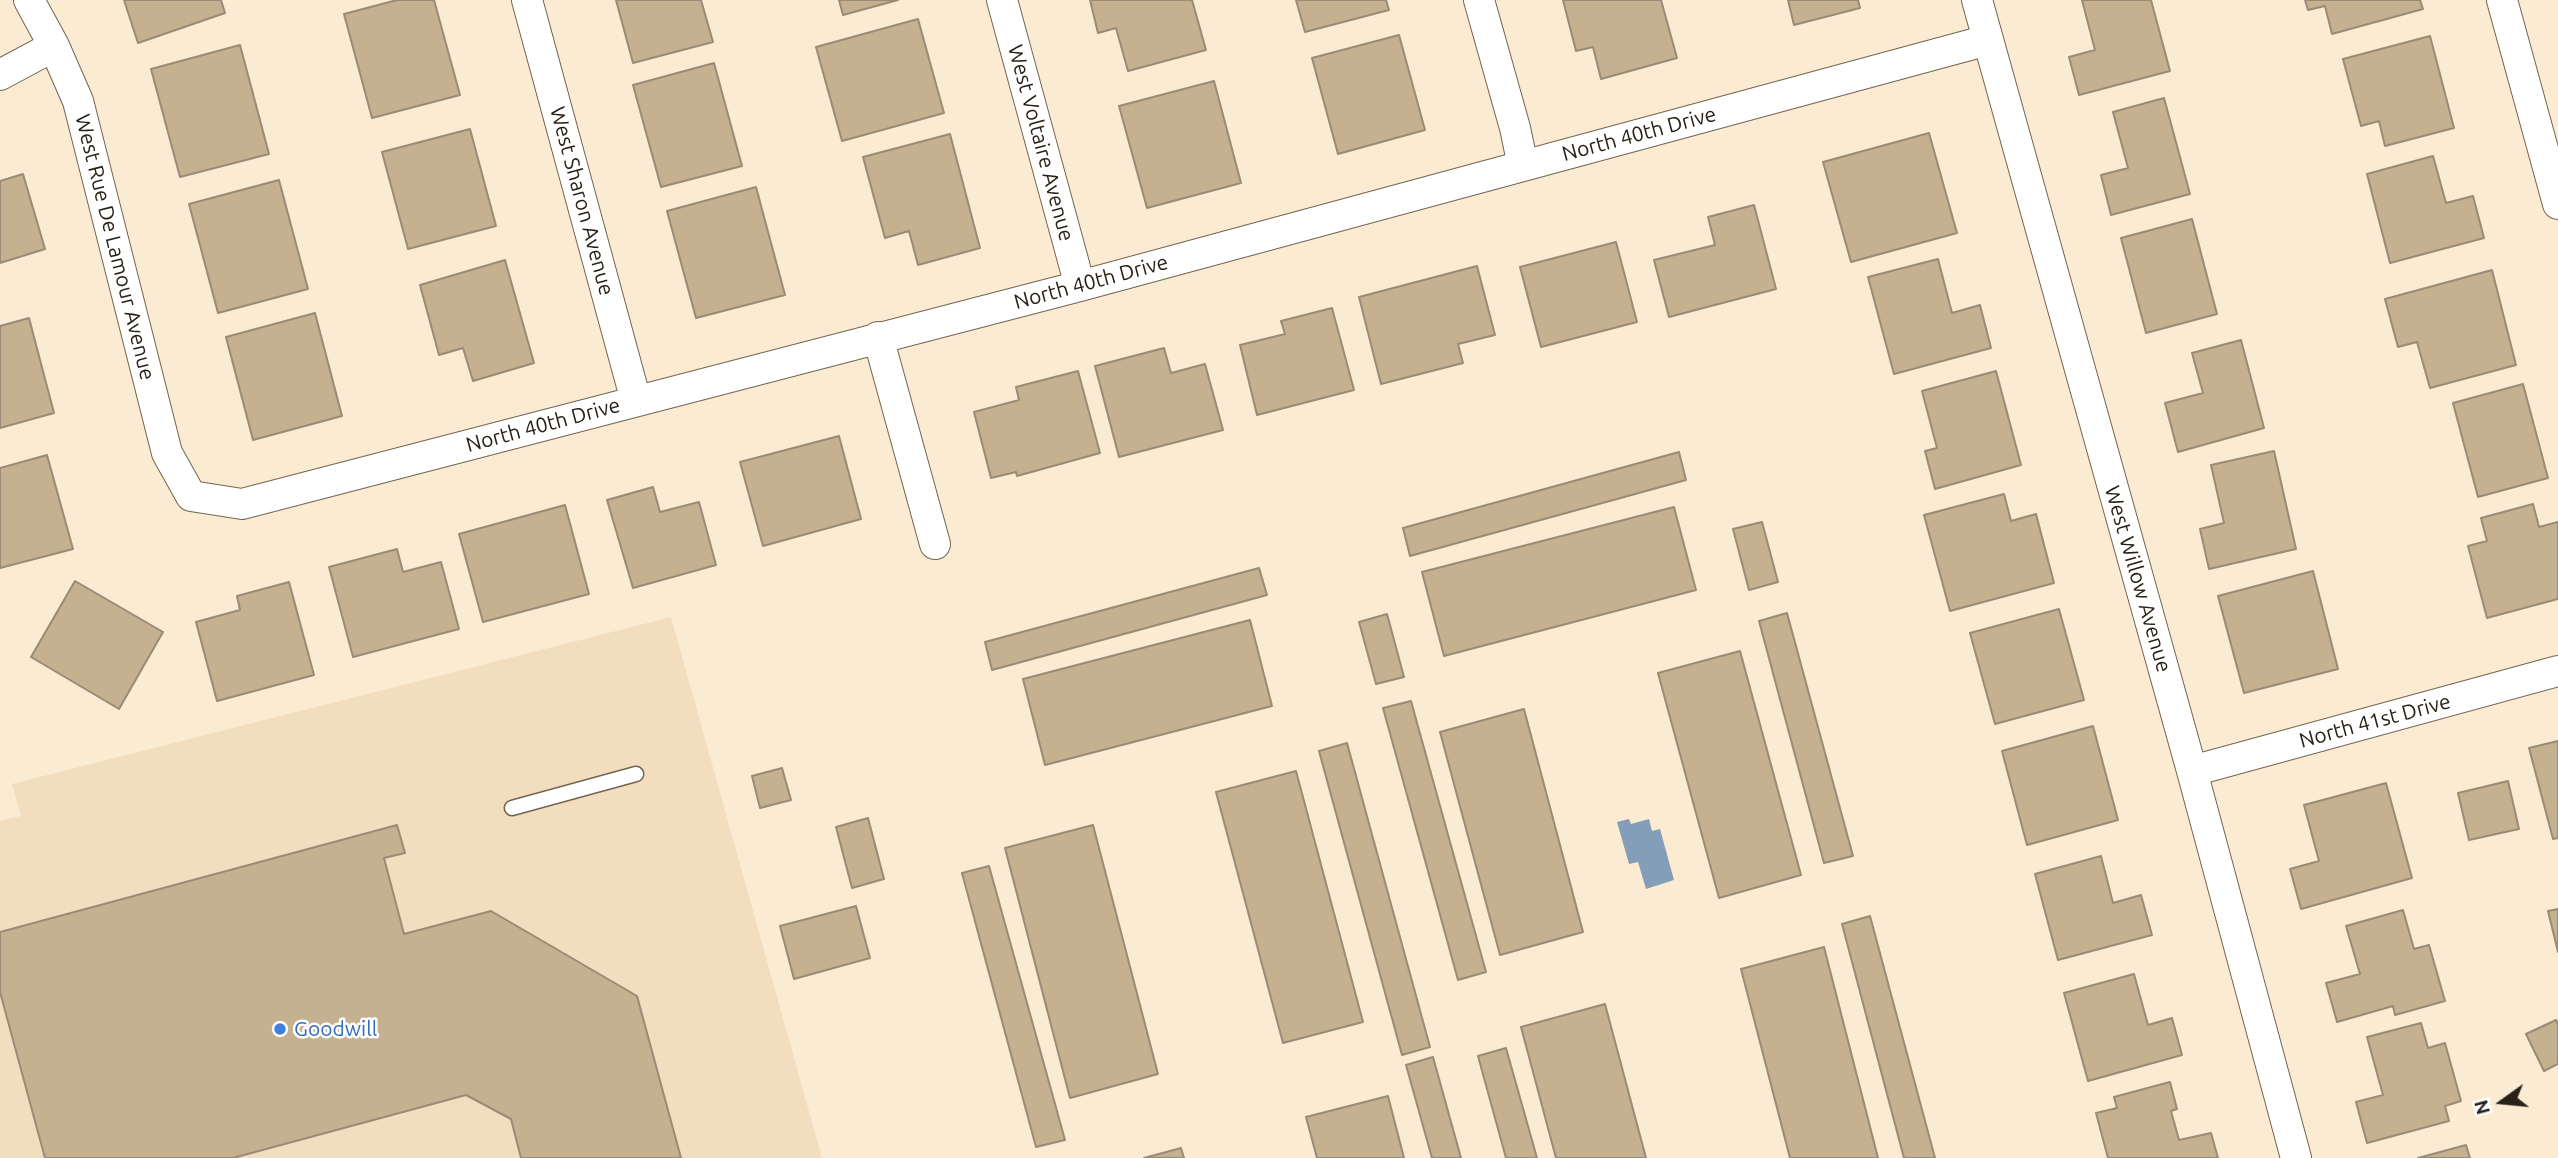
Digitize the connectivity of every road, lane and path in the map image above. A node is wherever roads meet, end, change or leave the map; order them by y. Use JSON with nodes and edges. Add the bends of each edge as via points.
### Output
{"nodes":[{"id":1,"x":29,"y":0,"type":"edge"},
{"id":2,"x":527,"y":0,"type":"edge"},
{"id":3,"x":1002,"y":0,"type":"edge"},
{"id":4,"x":1479,"y":0,"type":"edge"},
{"id":5,"x":1977,"y":0,"type":"edge"},
{"id":6,"x":2502,"y":0,"type":"edge"},
{"id":7,"x":1988,"y":40,"type":"junction"},
{"id":8,"x":54,"y":46,"type":"junction"},
{"id":9,"x":0,"y":75,"type":"edge"},
{"id":10,"x":1523,"y":166,"type":"junction"},
{"id":11,"x":2558,"y":204,"type":"edge"},
{"id":12,"x":1080,"y":286,"type":"junction"},
{"id":13,"x":878,"y":337,"type":"junction"},
{"id":14,"x":636,"y":401,"type":"junction"},
{"id":15,"x":191,"y":496,"type":"joint"},
{"id":16,"x":935,"y":544,"type":"dead end"},
{"id":17,"x":2558,"y":671,"type":"edge"},
{"id":18,"x":2192,"y":771,"type":"junction"},
{"id":19,"x":636,"y":774,"type":"dead end"},
{"id":20,"x":512,"y":808,"type":"dead end"},
{"id":21,"x":2296,"y":1158,"type":"edge"}],
"edges":[{"from":1,"to":8,"type":"street","name":"West Rue De Lamour Avenue"},
{"from":2,"to":14,"type":"street","name":"West Sharon Avenue"},
{"from":3,"to":12,"type":"street","name":"West Voltaire Avenue"},
{"from":4,"to":10,"type":"street"},
{"from":5,"to":7,"type":"street","name":"West Willow Avenue"},
{"from":6,"to":11,"type":"street"},
{"from":7,"to":10,"type":"street","name":"North 40th Drive"},
{"from":7,"to":18,"type":"street","name":"West Willow Avenue"},
{"from":8,"to":9,"type":"street"},
{"from":8,"to":15,"type":"street","name":"West Rue De Lamour Avenue","via":[[78,101],[167,453]]},
{"from":10,"to":12,"type":"street","name":"North 40th Drive"},
{"from":12,"to":13,"type":"street","name":"North 40th Drive"},
{"from":13,"to":14,"type":"street","name":"North 40th Drive"},
{"from":13,"to":16,"type":"street"},
{"from":14,"to":15,"type":"street","name":"North 40th Drive","via":[[242,504]]},
{"from":17,"to":18,"type":"street","name":"North 41st Drive"},
{"from":18,"to":21,"type":"street","name":"West Willow Avenue"},
{"from":19,"to":20,"type":"lane"}]}
